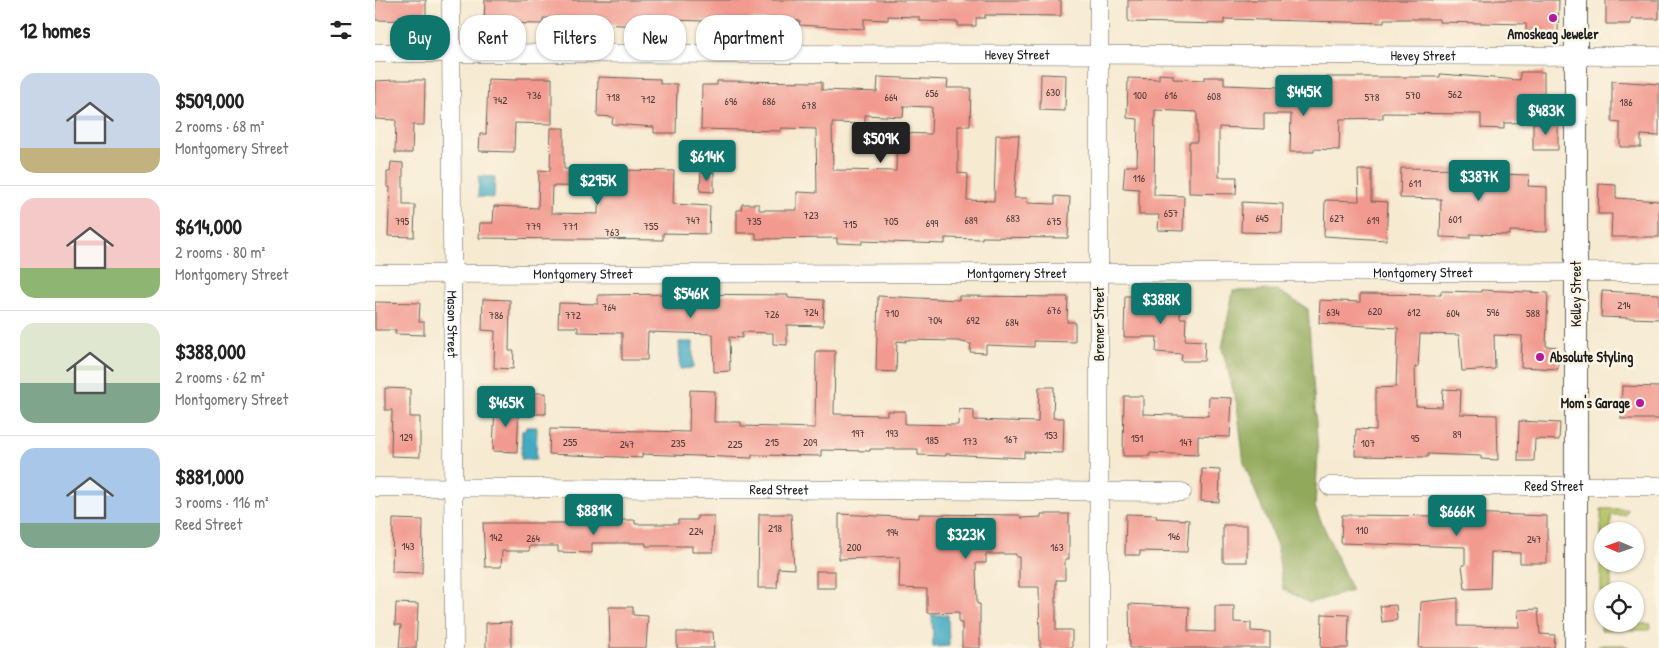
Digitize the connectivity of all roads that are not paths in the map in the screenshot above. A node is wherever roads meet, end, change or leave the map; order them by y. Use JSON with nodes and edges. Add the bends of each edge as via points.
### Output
{"nodes":[{"id":1,"x":451,"y":0,"type":"edge"},
{"id":2,"x":1099,"y":0,"type":"edge"},
{"id":3,"x":1576,"y":0,"type":"edge"},
{"id":4,"x":375,"y":53,"type":"edge"},
{"id":5,"x":451,"y":53,"type":"junction"},
{"id":6,"x":1099,"y":54,"type":"junction"},
{"id":7,"x":1659,"y":56,"type":"edge"},
{"id":8,"x":1576,"y":57,"type":"junction"},
{"id":9,"x":1099,"y":271,"type":"junction"},
{"id":10,"x":1576,"y":272,"type":"junction"},
{"id":11,"x":1659,"y":272,"type":"edge"},
{"id":12,"x":375,"y":274,"type":"edge"},
{"id":13,"x":453,"y":275,"type":"junction"},
{"id":14,"x":1576,"y":485,"type":"junction"},
{"id":15,"x":1329,"y":486,"type":"dead end"},
{"id":16,"x":1659,"y":486,"type":"edge"},
{"id":17,"x":375,"y":487,"type":"edge"},
{"id":18,"x":454,"y":487,"type":"junction"},
{"id":19,"x":1099,"y":492,"type":"junction"},
{"id":20,"x":1182,"y":492,"type":"dead end"},
{"id":21,"x":454,"y":648,"type":"edge"},
{"id":22,"x":1099,"y":648,"type":"edge"},
{"id":23,"x":1576,"y":648,"type":"edge"}],
"edges":[{"from":1,"to":5,"type":"street","name":"Mason Street"},
{"from":2,"to":6,"type":"street","name":"Bremer Street"},
{"from":3,"to":8,"type":"street","name":"Kelley Street"},
{"from":4,"to":5,"type":"street","name":"Hevey Street"},
{"from":5,"to":6,"type":"street","name":"Hevey Street"},
{"from":5,"to":13,"type":"street","name":"Mason Street"},
{"from":6,"to":8,"type":"street","name":"Hevey Street"},
{"from":6,"to":9,"type":"street","name":"Bremer Street"},
{"from":7,"to":8,"type":"street","name":"Hevey Street"},
{"from":8,"to":10,"type":"street","name":"Kelley Street"},
{"from":9,"to":10,"type":"street","name":"Montgomery Street"},
{"from":9,"to":13,"type":"street","name":"Montgomery Street"},
{"from":9,"to":19,"type":"street","name":"Bremer Street"},
{"from":10,"to":11,"type":"street","name":"Montgomery Street"},
{"from":10,"to":14,"type":"street","name":"Kelley Street"},
{"from":12,"to":13,"type":"street","name":"Montgomery Street"},
{"from":13,"to":18,"type":"street","name":"Mason Street"},
{"from":14,"to":15,"type":"street","name":"Reed Street"},
{"from":14,"to":16,"type":"street","name":"Reed Street"},
{"from":14,"to":23,"type":"street","name":"Kelley Street"},
{"from":17,"to":18,"type":"street","name":"Reed Street"},
{"from":18,"to":19,"type":"street","name":"Reed Street"},
{"from":18,"to":21,"type":"street","name":"Mason Street"},
{"from":19,"to":20,"type":"street","name":"Reed Street"},
{"from":19,"to":22,"type":"street","name":"Bremer Street"}]}
